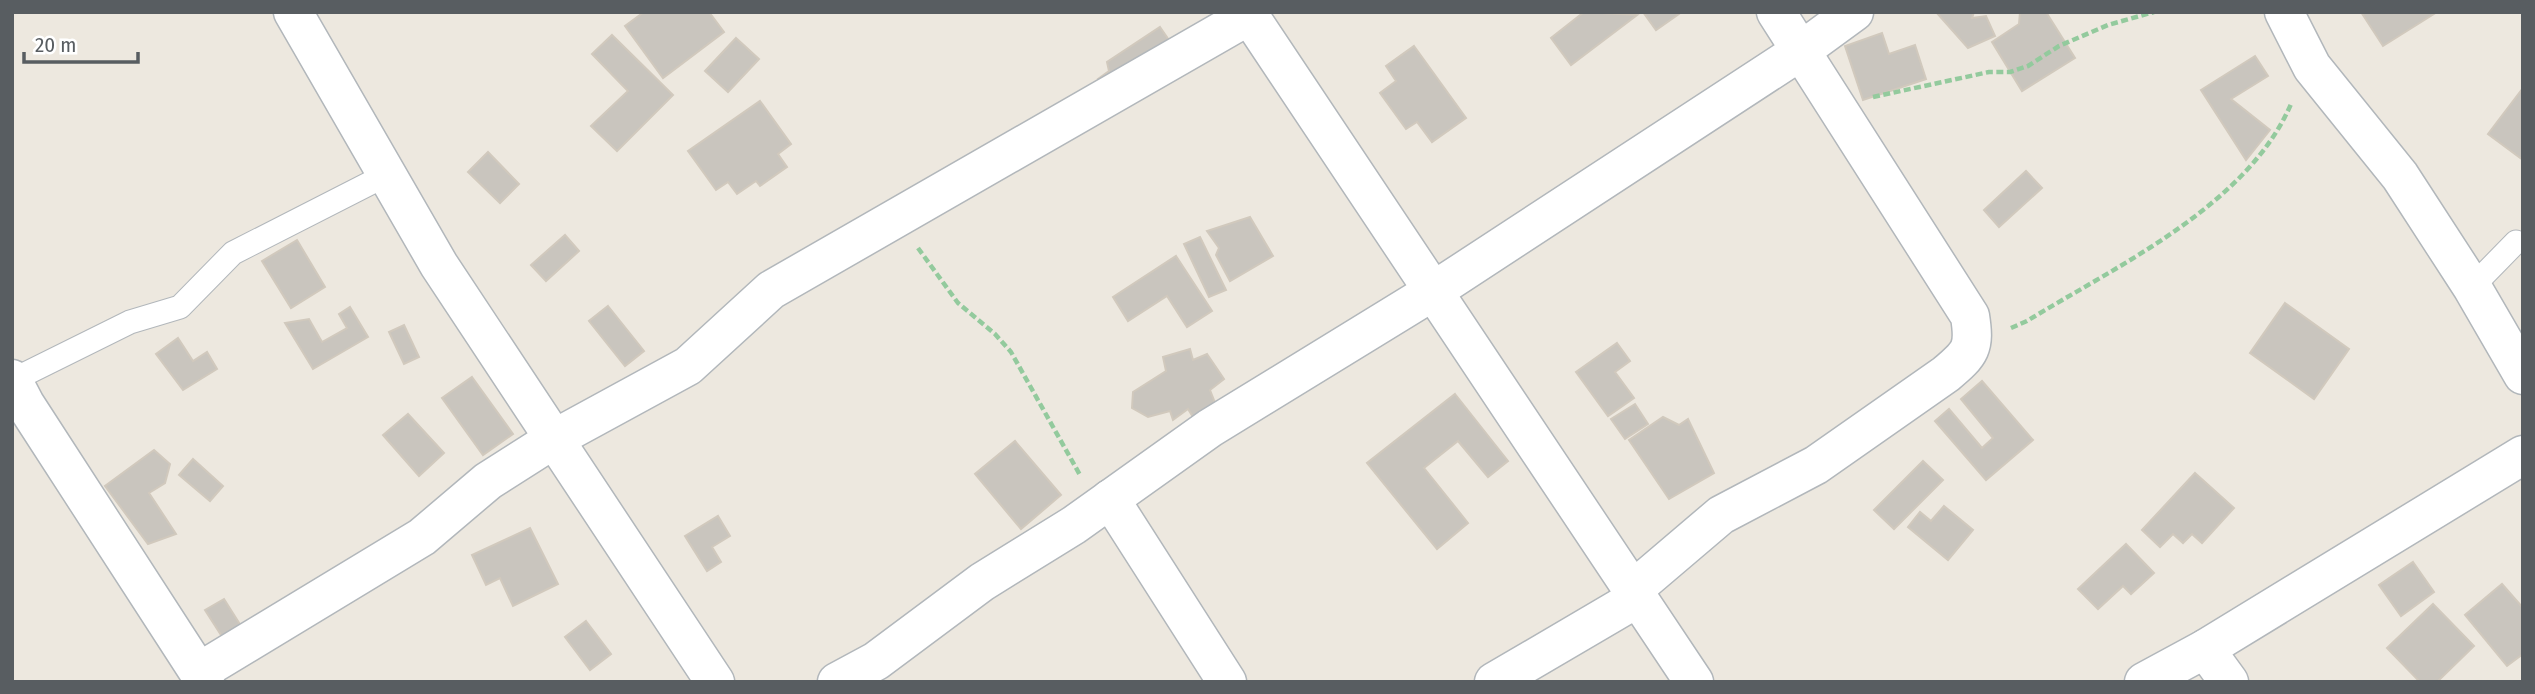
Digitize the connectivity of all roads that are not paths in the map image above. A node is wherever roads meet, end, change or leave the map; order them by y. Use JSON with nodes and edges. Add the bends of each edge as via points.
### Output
{"nodes":[{"id":1,"x":293,"y":12,"type":"edge"},
{"id":2,"x":1776,"y":12,"type":"edge"},
{"id":3,"x":1854,"y":12,"type":"edge"},
{"id":4,"x":2284,"y":12,"type":"edge"},
{"id":5,"x":1255,"y":16,"type":"edge"},
{"id":6,"x":1802,"y":50,"type":"junction"},
{"id":7,"x":388,"y":174,"type":"junction"},
{"id":8,"x":2516,"y":242,"type":"dead end"},
{"id":9,"x":2472,"y":287,"type":"junction"},
{"id":10,"x":1435,"y":290,"type":"junction"},
{"id":11,"x":2523,"y":375,"type":"edge"},
{"id":12,"x":16,"y":393,"type":"edge"},
{"id":13,"x":554,"y":439,"type":"junction"},
{"id":14,"x":2523,"y":455,"type":"edge"},
{"id":15,"x":1105,"y":503,"type":"junction"},
{"id":16,"x":1637,"y":593,"type":"junction"},
{"id":17,"x":2205,"y":649,"type":"junction"},
{"id":18,"x":202,"y":677,"type":"edge"},
{"id":19,"x":715,"y":682,"type":"edge"},
{"id":20,"x":836,"y":682,"type":"edge"},
{"id":21,"x":1227,"y":682,"type":"edge"},
{"id":22,"x":1494,"y":682,"type":"edge"},
{"id":23,"x":1694,"y":682,"type":"edge"},
{"id":24,"x":2144,"y":682,"type":"edge"},
{"id":25,"x":2228,"y":682,"type":"edge"}],
"edges":[{"from":1,"to":7,"type":"street"},
{"from":2,"to":6,"type":"street"},
{"from":3,"to":6,"type":"street"},
{"from":4,"to":9,"type":"street","via":[[2312,67],[2400,176]]},
{"from":5,"to":10,"type":"street"},
{"from":5,"to":13,"type":"street","via":[[771,290],[688,366]]},
{"from":6,"to":10,"type":"street"},
{"from":6,"to":16,"type":"street","via":[[1970,316],[1974,342],[1964,359],[1946,374],[1816,465],[1721,515]]},
{"from":7,"to":12,"type":"lane","via":[[233,253],[180,307],[130,321]]},
{"from":7,"to":13,"type":"street","via":[[439,265]]},
{"from":8,"to":9,"type":"lane"},
{"from":9,"to":11,"type":"street"},
{"from":10,"to":15,"type":"street","via":[[1221,421]]},
{"from":10,"to":16,"type":"street"},
{"from":12,"to":18,"type":"street"},
{"from":13,"to":18,"type":"street","via":[[488,481],[422,537]]},
{"from":13,"to":19,"type":"street"},
{"from":14,"to":17,"type":"street"},
{"from":15,"to":20,"type":"street","via":[[982,582],[876,661]]},
{"from":15,"to":21,"type":"street"},
{"from":16,"to":22,"type":"street"},
{"from":16,"to":23,"type":"street"},
{"from":17,"to":24,"type":"street"},
{"from":17,"to":25,"type":"street"}]}
